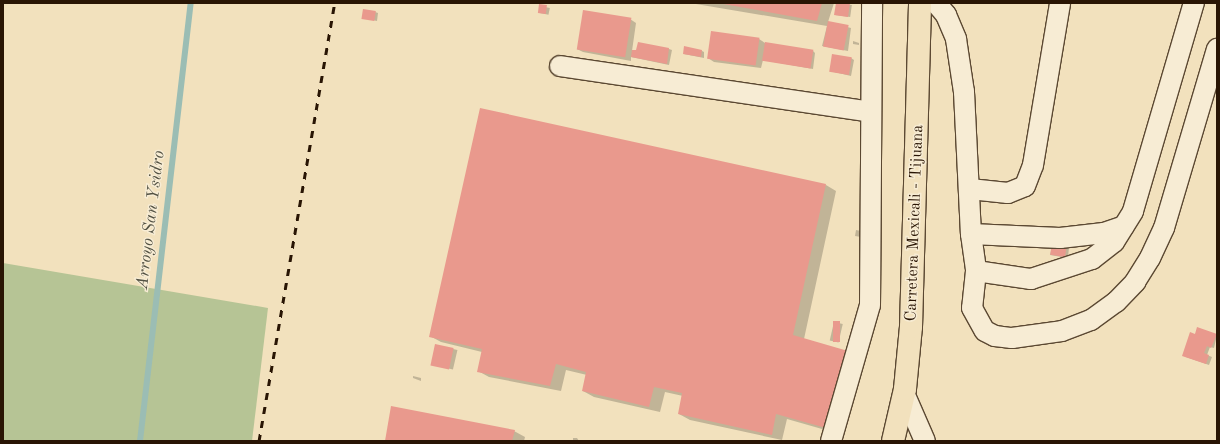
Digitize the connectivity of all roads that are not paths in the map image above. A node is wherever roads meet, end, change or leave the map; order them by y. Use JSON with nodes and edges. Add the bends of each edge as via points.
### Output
{"nodes":[{"id":1,"x":872,"y":3,"type":"edge"},
{"id":2,"x":920,"y":3,"type":"edge"},
{"id":3,"x":936,"y":3,"type":"edge"},
{"id":4,"x":1060,"y":3,"type":"edge"},
{"id":5,"x":1194,"y":3,"type":"edge"},
{"id":6,"x":1217,"y":49,"type":"edge"},
{"id":7,"x":560,"y":66,"type":"dead end"},
{"id":8,"x":870,"y":112,"type":"junction"},
{"id":9,"x":970,"y":189,"type":"junction"},
{"id":10,"x":1124,"y":226,"type":"junction"},
{"id":11,"x":971,"y":234,"type":"junction"},
{"id":12,"x":976,"y":271,"type":"junction"},
{"id":13,"x":904,"y":393,"type":"junction"},
{"id":14,"x":831,"y":441,"type":"edge"},
{"id":15,"x":893,"y":441,"type":"edge"},
{"id":16,"x":924,"y":441,"type":"edge"}],
"edges":[{"from":1,"to":8,"type":"lane"},
{"from":2,"to":13,"type":"main road","name":"Carretera Mexicali - Tijuana","via":[[916,247],[912,326]]},
{"from":3,"to":9,"type":"lane","via":[[946,15],[956,39],[964,92]]},
{"from":4,"to":9,"type":"lane","via":[[1033,165],[1025,186],[1008,193]]},
{"from":5,"to":10,"type":"lane","via":[[1142,184],[1133,211]]},
{"from":6,"to":12,"type":"lane","via":[[1164,228],[1135,282],[1116,302],[1091,320],[1062,331],[1012,338],[995,336],[984,331],[972,308]]},
{"from":7,"to":8,"type":"lane"},
{"from":8,"to":14,"type":"lane","via":[[870,305]]},
{"from":9,"to":11,"type":"lane"},
{"from":10,"to":11,"type":"lane","via":[[1104,233],[1060,238]]},
{"from":10,"to":12,"type":"lane","via":[[1114,242],[1092,260],[1065,269],[1031,279]]},
{"from":11,"to":12,"type":"lane"},
{"from":13,"to":15,"type":"main road","name":"Carretera Mexicali - Tijuana"},
{"from":13,"to":16,"type":"lane"}]}
